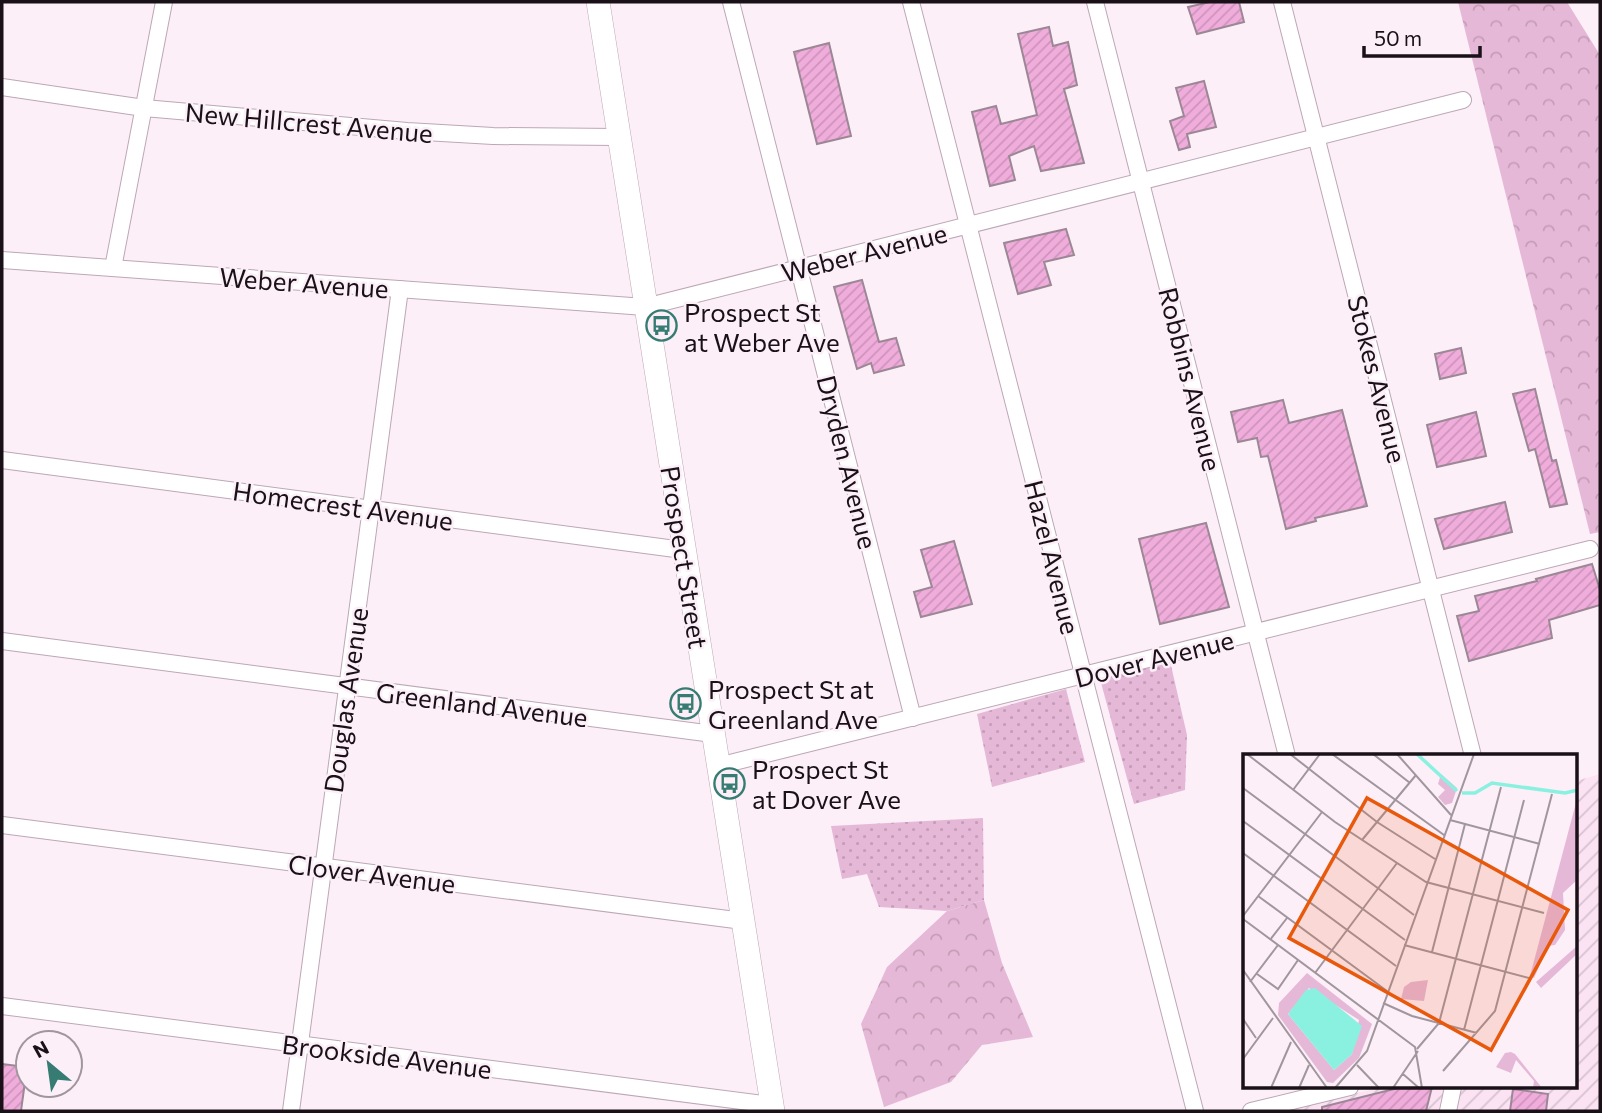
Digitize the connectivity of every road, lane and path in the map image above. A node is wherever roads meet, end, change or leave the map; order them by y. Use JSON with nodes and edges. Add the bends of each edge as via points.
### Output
{"nodes":[{"id":1,"x":164,"y":2,"type":"edge"},
{"id":2,"x":598,"y":2,"type":"edge"},
{"id":3,"x":731,"y":2,"type":"edge"},
{"id":4,"x":911,"y":2,"type":"edge"},
{"id":5,"x":1095,"y":2,"type":"edge"},
{"id":6,"x":1282,"y":2,"type":"edge"},
{"id":7,"x":2,"y":87,"type":"edge"},
{"id":8,"x":1463,"y":100,"type":"dead end"},
{"id":9,"x":144,"y":108,"type":"junction"},
{"id":10,"x":618,"y":137,"type":"junction"},
{"id":11,"x":1317,"y":137,"type":"junction"},
{"id":12,"x":1140,"y":182,"type":"junction"},
{"id":13,"x":968,"y":225,"type":"junction"},
{"id":14,"x":2,"y":260,"type":"edge"},
{"id":15,"x":113,"y":268,"type":"junction"},
{"id":16,"x":799,"y":268,"type":"junction"},
{"id":17,"x":400,"y":289,"type":"junction"},
{"id":18,"x":645,"y":307,"type":"junction"},
{"id":19,"x":2,"y":460,"type":"edge"},
{"id":20,"x":371,"y":508,"type":"junction"},
{"id":21,"x":1590,"y":549,"type":"dead end"},
{"id":22,"x":684,"y":550,"type":"junction"},
{"id":23,"x":1432,"y":589,"type":"junction"},
{"id":24,"x":1256,"y":632,"type":"junction"},
{"id":25,"x":2,"y":641,"type":"edge"},
{"id":26,"x":1083,"y":676,"type":"junction"},
{"id":27,"x":347,"y":686,"type":"junction"},
{"id":28,"x":913,"y":718,"type":"junction"},
{"id":29,"x":713,"y":734,"type":"junction"},
{"id":30,"x":1286,"y":754,"type":"edge"},
{"id":31,"x":1473,"y":754,"type":"edge"},
{"id":32,"x":718,"y":766,"type":"junction"},
{"id":33,"x":2,"y":825,"type":"edge"},
{"id":34,"x":323,"y":867,"type":"junction"},
{"id":35,"x":743,"y":921,"type":"junction"},
{"id":36,"x":2,"y":1006,"type":"edge"},
{"id":37,"x":300,"y":1045,"type":"junction"},
{"id":38,"x":1346,"y":1088,"type":"edge"},
{"id":39,"x":1453,"y":1088,"type":"edge"},
{"id":40,"x":773,"y":1108,"type":"edge"},
{"id":41,"x":291,"y":1111,"type":"edge"},
{"id":42,"x":1195,"y":1111,"type":"edge"},
{"id":43,"x":1251,"y":1111,"type":"edge"},
{"id":44,"x":1448,"y":1111,"type":"edge"}],
"edges":[{"from":1,"to":9,"type":"street"},
{"from":2,"to":10,"type":"street","name":"Prospect Street"},
{"from":3,"to":16,"type":"street","name":"Dryden Avenue"},
{"from":4,"to":13,"type":"street","name":"Hazel Avenue"},
{"from":5,"to":12,"type":"street","name":"Robbins Avenue"},
{"from":6,"to":11,"type":"street","name":"Stokes Avenue"},
{"from":7,"to":9,"type":"street","name":"New Hillcrest Avenue"},
{"from":8,"to":11,"type":"street","name":"Weber Avenue"},
{"from":9,"to":10,"type":"street","name":"New Hillcrest Avenue","via":[[407,131]]},
{"from":9,"to":15,"type":"street"},
{"from":10,"to":18,"type":"street","name":"Prospect Street"},
{"from":11,"to":12,"type":"street","name":"Weber Avenue"},
{"from":11,"to":23,"type":"street","name":"Stokes Avenue"},
{"from":12,"to":13,"type":"street","name":"Weber Avenue"},
{"from":12,"to":24,"type":"street","name":"Robbins Avenue"},
{"from":13,"to":16,"type":"street","name":"Weber Avenue"},
{"from":13,"to":26,"type":"street","name":"Hazel Avenue"},
{"from":14,"to":15,"type":"street","name":"Weber Avenue"},
{"from":15,"to":17,"type":"street","name":"Weber Avenue"},
{"from":16,"to":18,"type":"street","name":"Weber Avenue"},
{"from":16,"to":28,"type":"street","name":"Dryden Avenue"},
{"from":17,"to":18,"type":"street","name":"Weber Avenue"},
{"from":17,"to":20,"type":"street","name":"Douglas Avenue"},
{"from":18,"to":22,"type":"street","name":"Prospect Street"},
{"from":19,"to":20,"type":"street","name":"Homecrest Avenue"},
{"from":20,"to":22,"type":"street","name":"Homecrest Avenue"},
{"from":20,"to":27,"type":"street","name":"Douglas Avenue"},
{"from":21,"to":23,"type":"street","name":"Dover Avenue"},
{"from":22,"to":29,"type":"street","name":"Prospect Street"},
{"from":23,"to":24,"type":"street","name":"Dover Avenue"},
{"from":23,"to":31,"type":"street","name":"Stokes Avenue"},
{"from":24,"to":26,"type":"street","name":"Dover Avenue"},
{"from":24,"to":30,"type":"street","name":"Robbins Avenue"},
{"from":25,"to":27,"type":"street","name":"Greenland Avenue"},
{"from":26,"to":28,"type":"street","name":"Dover Avenue"},
{"from":26,"to":42,"type":"street","name":"Hazel Avenue"},
{"from":27,"to":29,"type":"street","name":"Greenland Avenue"},
{"from":27,"to":34,"type":"street","name":"Douglas Avenue"},
{"from":28,"to":32,"type":"street","name":"Dover Avenue"},
{"from":29,"to":32,"type":"street","name":"Prospect Street"},
{"from":32,"to":35,"type":"street","name":"Prospect Street"},
{"from":33,"to":34,"type":"street","name":"Clover Avenue"},
{"from":34,"to":35,"type":"street","name":"Clover Avenue"},
{"from":34,"to":37,"type":"street","name":"Douglas Avenue"},
{"from":35,"to":40,"type":"street","name":"Prospect Street"},
{"from":36,"to":37,"type":"street","name":"Brookside Avenue"},
{"from":37,"to":40,"type":"street","name":"Brookside Avenue"},
{"from":37,"to":41,"type":"street","name":"Douglas Avenue"},
{"from":38,"to":43,"type":"street"},
{"from":39,"to":44,"type":"street"}]}
